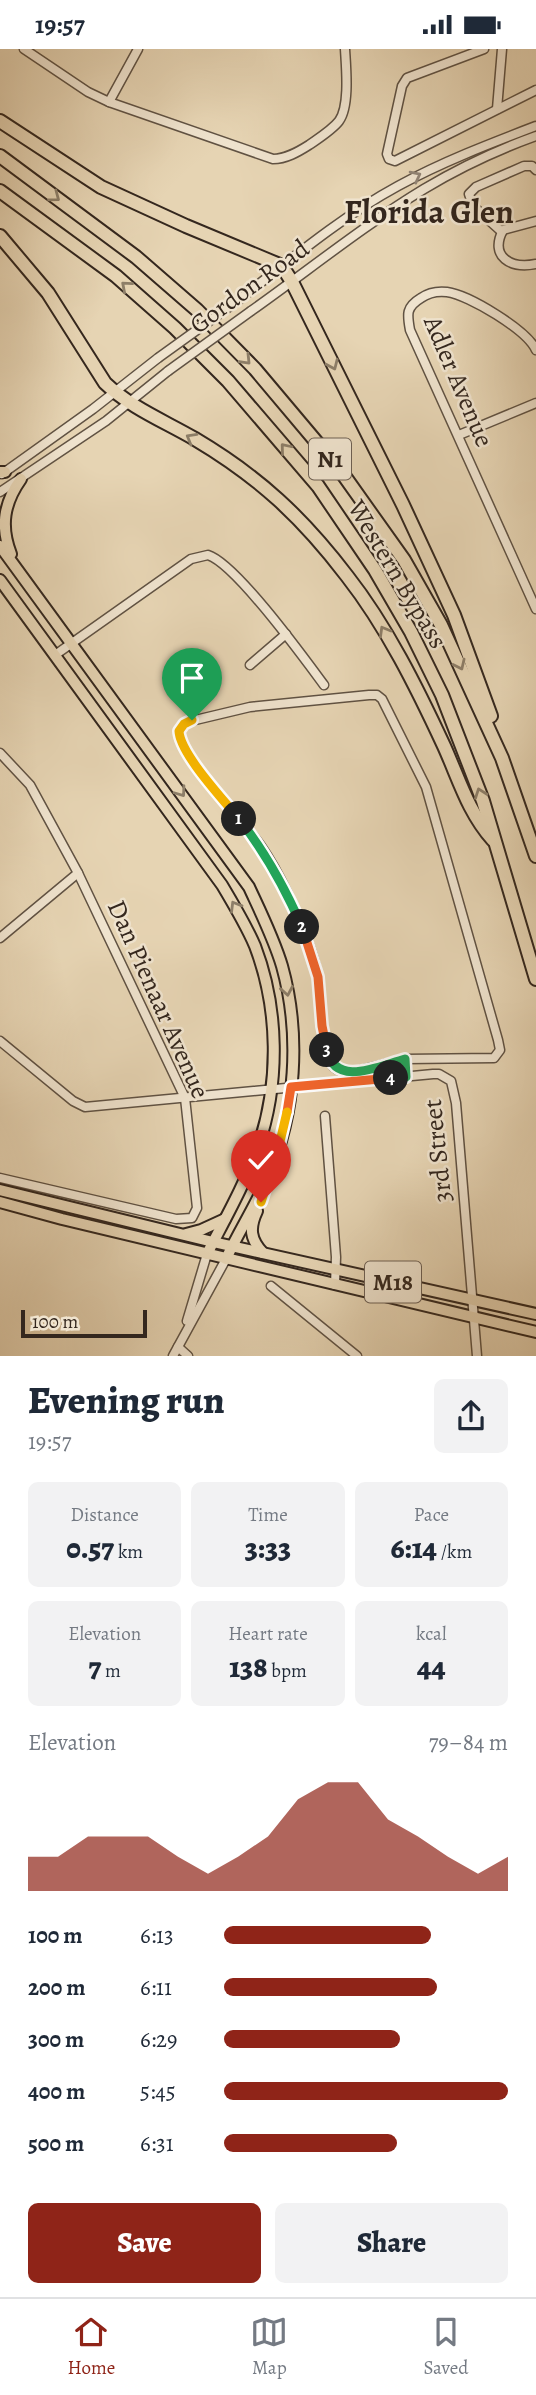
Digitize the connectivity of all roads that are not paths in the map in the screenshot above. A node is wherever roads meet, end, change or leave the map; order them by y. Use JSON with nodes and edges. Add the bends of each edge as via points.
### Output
{"nodes":[{"id":1,"x":24,"y":49,"type":"edge"},
{"id":2,"x":138,"y":49,"type":"edge"},
{"id":3,"x":345,"y":49,"type":"edge"},
{"id":4,"x":484,"y":49,"type":"edge"},
{"id":5,"x":502,"y":49,"type":"edge"},
{"id":6,"x":536,"y":90,"type":"edge"},
{"id":7,"x":109,"y":102,"type":"junction"},
{"id":8,"x":497,"y":109,"type":"junction"},
{"id":9,"x":0,"y":121,"type":"edge"},
{"id":10,"x":536,"y":126,"type":"edge"},
{"id":11,"x":536,"y":136,"type":"edge"},
{"id":12,"x":0,"y":156,"type":"edge"},
{"id":13,"x":536,"y":170,"type":"edge"},
{"id":14,"x":0,"y":191,"type":"edge"},
{"id":15,"x":536,"y":221,"type":"edge"},
{"id":16,"x":502,"y":232,"type":"junction"},
{"id":17,"x":0,"y":236,"type":"edge"},
{"id":18,"x":536,"y":264,"type":"edge"},
{"id":19,"x":282,"y":266,"type":"junction"},
{"id":20,"x":292,"y":282,"type":"junction"},
{"id":21,"x":536,"y":350,"type":"edge"},
{"id":22,"x":115,"y":392,"type":"junction"},
{"id":23,"x":129,"y":403,"type":"junction"},
{"id":24,"x":536,"y":403,"type":"edge"},
{"id":25,"x":459,"y":435,"type":"junction"},
{"id":26,"x":2,"y":473,"type":"edge"},
{"id":27,"x":21,"y":479,"type":"junction"},
{"id":28,"x":0,"y":492,"type":"edge"},
{"id":29,"x":0,"y":546,"type":"edge"},
{"id":30,"x":0,"y":580,"type":"edge"},
{"id":31,"x":28,"y":583,"type":"junction"},
{"id":32,"x":536,"y":609,"type":"edge"},
{"id":33,"x":286,"y":634,"type":"junction"},
{"id":34,"x":73,"y":644,"type":"junction"},
{"id":35,"x":55,"y":655,"type":"junction"},
{"id":36,"x":250,"y":666,"type":"dead end"},
{"id":37,"x":324,"y":685,"type":"dead end"},
{"id":38,"x":0,"y":753,"type":"edge"},
{"id":39,"x":502,"y":758,"type":"junction"},
{"id":40,"x":495,"y":842,"type":"junction"},
{"id":41,"x":536,"y":856,"type":"edge"},
{"id":42,"x":78,"y":873,"type":"junction"},
{"id":43,"x":0,"y":938,"type":"edge"},
{"id":44,"x":536,"y":979,"type":"edge"},
{"id":45,"x":0,"y":1041,"type":"edge"},
{"id":46,"x":405,"y":1059,"type":"junction"},
{"id":47,"x":406,"y":1077,"type":"junction"},
{"id":48,"x":291,"y":1087,"type":"junction"},
{"id":49,"x":271,"y":1089,"type":"junction"},
{"id":50,"x":185,"y":1098,"type":"junction"},
{"id":51,"x":325,"y":1117,"type":"dead end"},
{"id":52,"x":0,"y":1178,"type":"edge"},
{"id":53,"x":268,"y":1178,"type":"junction"},
{"id":54,"x":0,"y":1190,"type":"edge"},
{"id":55,"x":0,"y":1202,"type":"edge"},
{"id":56,"x":225,"y":1219,"type":"junction"},
{"id":57,"x":184,"y":1234,"type":"junction"},
{"id":58,"x":213,"y":1242,"type":"junction"},
{"id":59,"x":232,"y":1246,"type":"junction"},
{"id":60,"x":263,"y":1253,"type":"junction"},
{"id":61,"x":207,"y":1254,"type":"junction"},
{"id":62,"x":226,"y":1258,"type":"junction"},
{"id":63,"x":336,"y":1271,"type":"junction"},
{"id":64,"x":335,"y":1285,"type":"junction"},
{"id":65,"x":271,"y":1286,"type":"dead end"},
{"id":66,"x":472,"y":1299,"type":"junction"},
{"id":67,"x":536,"y":1314,"type":"edge"},
{"id":68,"x":474,"y":1317,"type":"junction"},
{"id":69,"x":536,"y":1332,"type":"edge"},
{"id":70,"x":182,"y":1338,"type":"junction"},
{"id":71,"x":178,"y":1347,"type":"junction"},
{"id":72,"x":173,"y":1356,"type":"edge"},
{"id":73,"x":188,"y":1356,"type":"edge"},
{"id":74,"x":356,"y":1356,"type":"edge"},
{"id":75,"x":477,"y":1356,"type":"edge"}],
"edges":[{"from":1,"to":7,"type":"street"},
{"from":2,"to":7,"type":"street"},
{"from":3,"to":7,"type":"street","via":[[345,104],[340,119],[311,143],[281,159],[266,158]]},
{"from":4,"to":8,"type":"street","via":[[407,78],[388,157],[395,161]]},
{"from":5,"to":8,"type":"street"},
{"from":6,"to":8,"type":"street"},
{"from":9,"to":19,"type":"highway","via":[[101,187]]},
{"from":19,"to":10,"type":"street","name":"Gordon Road","one_way":true,"via":[[397,186]]},
{"from":11,"to":20,"type":"street","name":"Gordon Road","via":[[425,188]]},
{"from":12,"to":39,"type":"highway","name":"Western Bypass","number":"N1","one_way":true,"via":[[136,257],[197,310],[255,369],[340,470],[404,560],[441,625]]},
{"from":13,"to":16,"type":"street","via":[[524,166],[468,194],[473,205]]},
{"from":40,"to":14,"type":"highway","name":"Western Bypass","number":"N1","one_way":true,"via":[[442,695],[416,642],[375,570],[318,486],[228,381],[175,328],[116,276]]},
{"from":15,"to":16,"type":"street"},
{"from":16,"to":18,"type":"street","via":[[500,248],[505,260],[518,267]]},
{"from":17,"to":22,"type":"highway","via":[[48,293]]},
{"from":19,"to":20,"type":"highway"},
{"from":19,"to":22,"type":"street","name":"Gordon Road","bridge":true},
{"from":20,"to":23,"type":"street","name":"Gordon Road","bridge":true},
{"from":20,"to":39,"type":"highway","one_way":true,"via":[[454,615]]},
{"from":21,"to":25,"type":"street","name":"Adler Avenue","via":[[516,327],[457,295],[436,292],[410,305],[410,330]]},
{"from":22,"to":23,"type":"highway"},
{"from":22,"to":26,"type":"street","name":"Gordon Road"},
{"from":23,"to":27,"type":"street","name":"Gordon Road"},
{"from":40,"to":23,"type":"highway","one_way":true,"via":[[465,799],[383,628],[325,548],[288,507],[245,471]]},
{"from":24,"to":25,"type":"street"},
{"from":25,"to":32,"type":"street","name":"Adler Avenue"},
{"from":27,"to":28,"type":"street","name":"Gordon Road"},
{"from":27,"to":31,"type":"main road","via":[[5,507],[3,530]]},
{"from":29,"to":31,"type":"main road"},
{"from":30,"to":35,"type":"main road"},
{"from":31,"to":34,"type":"main road"},
{"from":33,"to":34,"type":"street","via":[[225,565],[203,555]]},
{"from":33,"to":36,"type":"street"},
{"from":33,"to":37,"type":"street"},
{"from":34,"to":35,"type":"street"},
{"from":34,"to":48,"type":"main road","one_way":true,"via":[[249,887],[273,939],[288,996]]},
{"from":49,"to":35,"type":"main road","one_way":true,"via":[[270,999],[241,917]]},
{"from":38,"to":42,"type":"street","name":"Dan Pienaar Avenue","via":[[30,785]]},
{"from":39,"to":41,"type":"highway","name":"Western Bypass","number":"N1"},
{"from":40,"to":44,"type":"highway","name":"Western Bypass","number":"N1"},
{"from":42,"to":43,"type":"street"},
{"from":42,"to":50,"type":"street","name":"Dan Pienaar Avenue"},
{"from":45,"to":50,"type":"street","name":"3rd Street","via":[[81,1106]]},
{"from":46,"to":46,"type":"street","via":[[494,1058],[500,1050],[426,787],[382,699],[374,694],[269,704],[187,722],[179,731],[186,750],[261,846],[293,906],[318,977],[331,1063],[338,1070],[352,1072]]},
{"from":46,"to":47,"type":"street"},
{"from":47,"to":48,"type":"street","name":"3rd Street"},
{"from":47,"to":66,"type":"street","name":"3rd Street","via":[[439,1074],[451,1081],[454,1091]]},
{"from":48,"to":49,"type":"street","name":"3rd Street"},
{"from":48,"to":53,"type":"main road","via":[[286,1122]]},
{"from":49,"to":50,"type":"street","name":"3rd Street"},
{"from":49,"to":56,"type":"main road","via":[[259,1145]]},
{"from":50,"to":52,"type":"street","name":"Dan Pienaar Avenue","via":[[197,1200],[192,1218],[176,1219]]},
{"from":51,"to":63,"type":"street"},
{"from":53,"to":59,"type":"main road"},
{"from":53,"to":60,"type":"main road","via":[[251,1233]]},
{"from":54,"to":57,"type":"main road","number":"M18"},
{"from":55,"to":61,"type":"main road","number":"M18"},
{"from":56,"to":57,"type":"main road"},
{"from":56,"to":58,"type":"main road"},
{"from":57,"to":58,"type":"main road","number":"M18"},
{"from":58,"to":59,"type":"main road","number":"M18"},
{"from":58,"to":61,"type":"main road"},
{"from":59,"to":60,"type":"main road","number":"M18"},
{"from":59,"to":62,"type":"main road"},
{"from":60,"to":63,"type":"main road","number":"M18"},
{"from":61,"to":62,"type":"main road","number":"M18"},
{"from":61,"to":70,"type":"street"},
{"from":62,"to":64,"type":"main road","number":"M18"},
{"from":62,"to":70,"type":"street"},
{"from":63,"to":64,"type":"street"},
{"from":63,"to":66,"type":"main road","number":"M18"},
{"from":64,"to":68,"type":"main road","number":"M18"},
{"from":65,"to":74,"type":"street"},
{"from":66,"to":67,"type":"main road","number":"M18"},
{"from":66,"to":68,"type":"street","name":"3rd Street"},
{"from":68,"to":69,"type":"main road","number":"M18"},
{"from":68,"to":75,"type":"street","name":"3rd Street"},
{"from":70,"to":71,"type":"street"},
{"from":71,"to":72,"type":"street"},
{"from":71,"to":73,"type":"street"}]}
